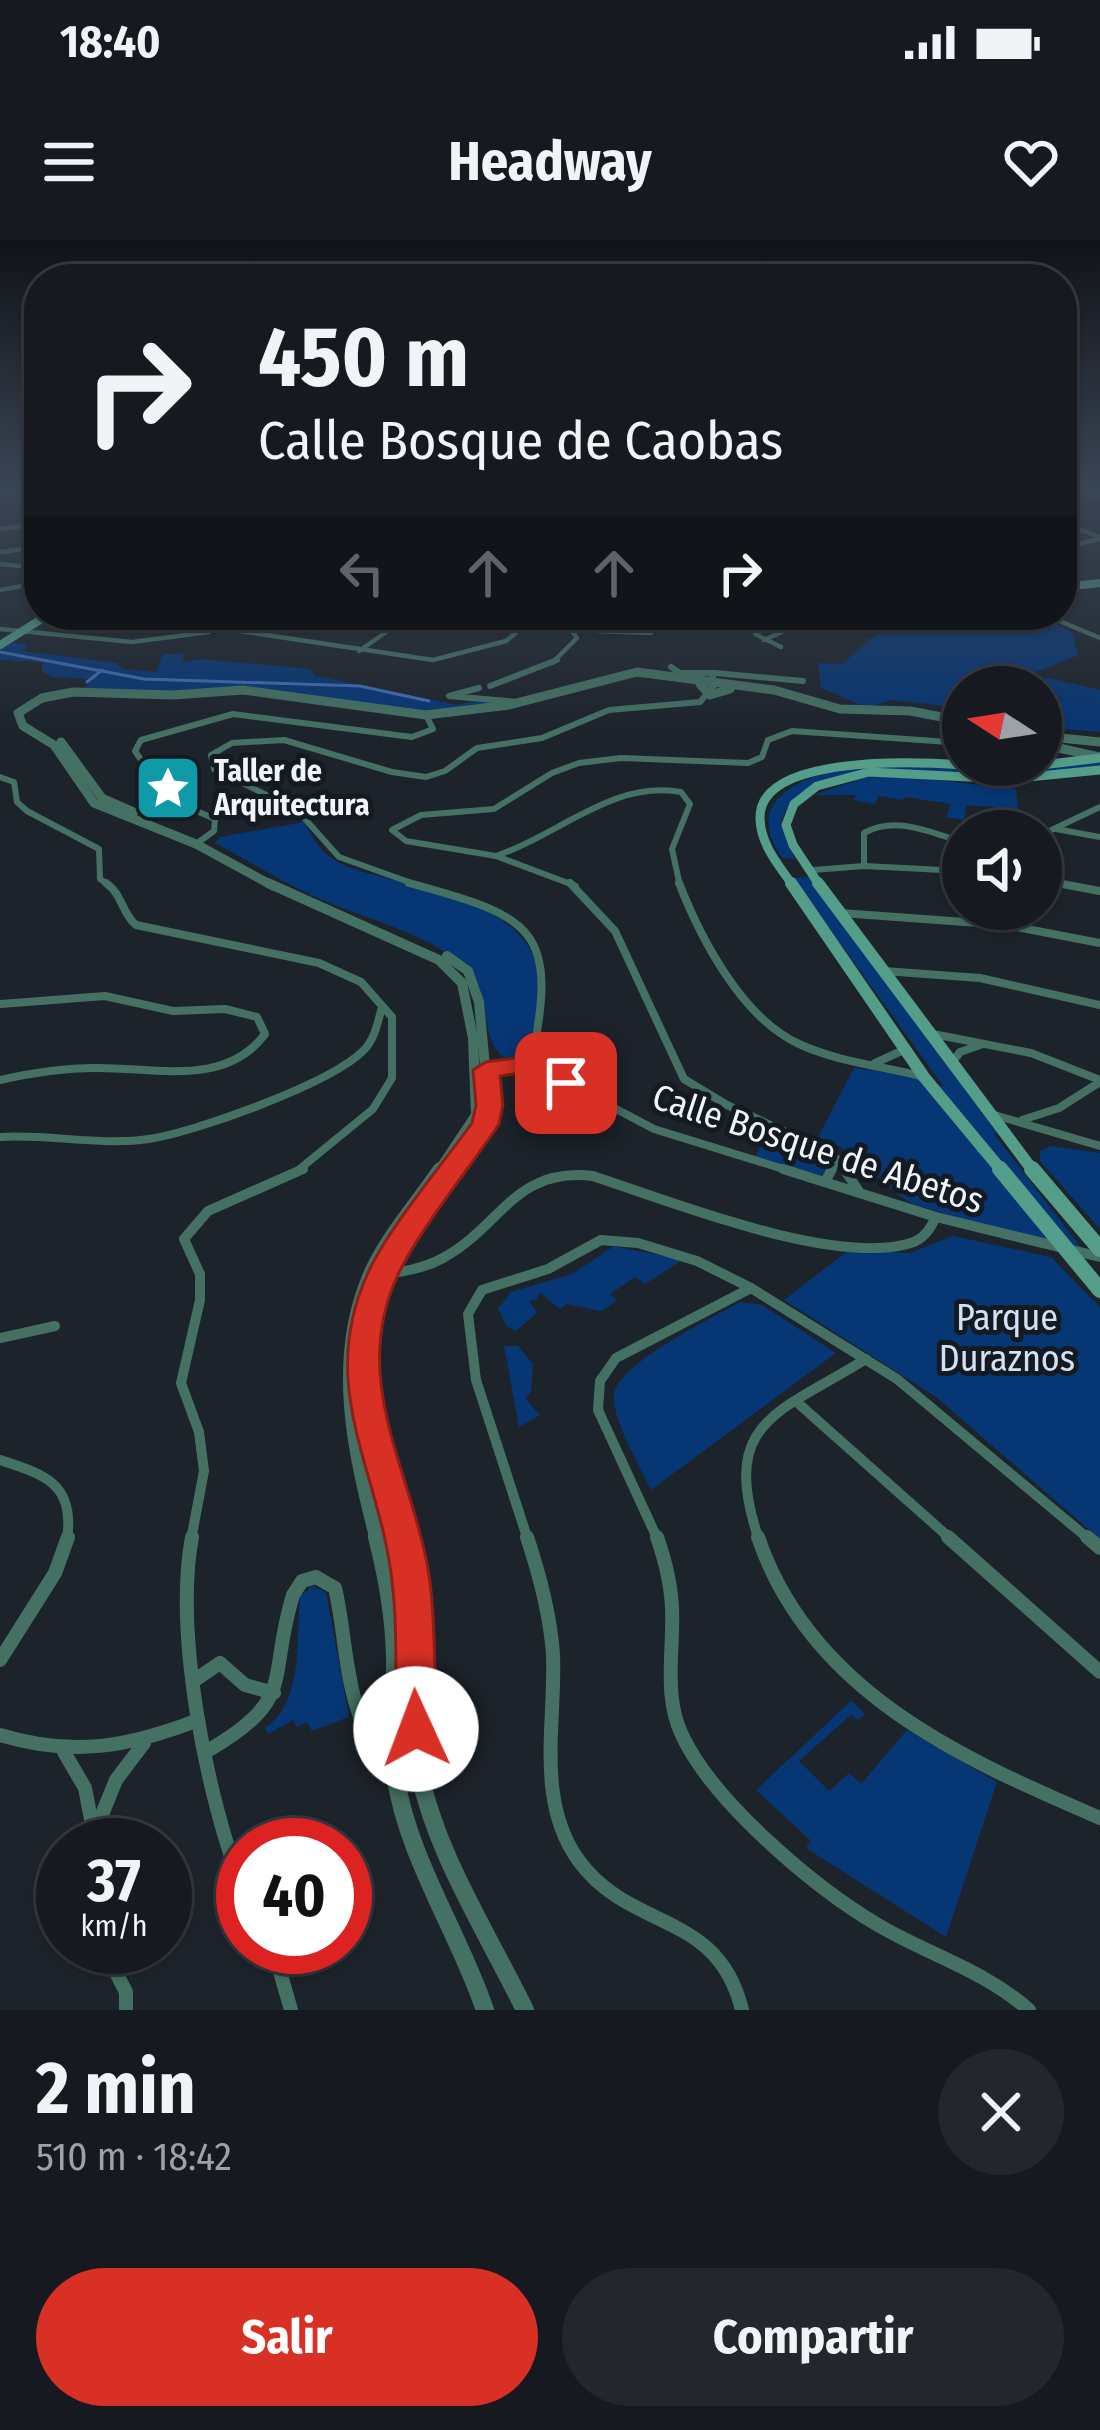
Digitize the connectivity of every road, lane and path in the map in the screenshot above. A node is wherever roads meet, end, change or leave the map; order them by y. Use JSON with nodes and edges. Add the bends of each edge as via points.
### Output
{"nodes":[{"id":1,"x":0,"y":628,"type":"edge"},
{"id":2,"x":24,"y":629,"type":"edge"},
{"id":3,"x":219,"y":630,"type":"joint"},
{"id":4,"x":386,"y":630,"type":"edge"},
{"id":5,"x":523,"y":630,"type":"edge"},
{"id":6,"x":572,"y":630,"type":"edge"},
{"id":7,"x":595,"y":630,"type":"edge"},
{"id":8,"x":781,"y":630,"type":"edge"},
{"id":9,"x":855,"y":630,"type":"edge"},
{"id":10,"x":893,"y":630,"type":"edge"},
{"id":11,"x":19,"y":632,"type":"junction"},
{"id":12,"x":650,"y":633,"type":"dead end"},
{"id":13,"x":3,"y":642,"type":"edge"},
{"id":14,"x":781,"y":647,"type":"dead end"},
{"id":15,"x":359,"y":651,"type":"junction"},
{"id":16,"x":671,"y":667,"type":"dead end"},
{"id":17,"x":803,"y":681,"type":"dead end"},
{"id":18,"x":711,"y":684,"type":"junction"},
{"id":19,"x":490,"y":686,"type":"dead end"},
{"id":20,"x":479,"y":688,"type":"dead end"},
{"id":21,"x":574,"y":689,"type":"junction"},
{"id":22,"x":517,"y":702,"type":"junction"},
{"id":23,"x":427,"y":718,"type":"junction"},
{"id":24,"x":942,"y":718,"type":"edge"},
{"id":25,"x":942,"y":721,"type":"edge"},
{"id":26,"x":1062,"y":741,"type":"edge"},
{"id":27,"x":942,"y":742,"type":"edge"},
{"id":28,"x":1100,"y":742,"type":"edge"},
{"id":29,"x":1062,"y":747,"type":"edge"},
{"id":30,"x":1100,"y":761,"type":"edge"},
{"id":31,"x":942,"y":764,"type":"edge"},
{"id":32,"x":1062,"y":765,"type":"edge"},
{"id":33,"x":0,"y":777,"type":"edge"},
{"id":34,"x":1100,"y":807,"type":"edge"},
{"id":35,"x":1062,"y":826,"type":"edge"},
{"id":36,"x":1062,"y":830,"type":"edge"},
{"id":37,"x":942,"y":835,"type":"edge"},
{"id":38,"x":1100,"y":837,"type":"edge"},
{"id":39,"x":200,"y":842,"type":"junction"},
{"id":40,"x":496,"y":856,"type":"junction"},
{"id":41,"x":864,"y":866,"type":"junction"},
{"id":42,"x":811,"y":868,"type":"junction"},
{"id":43,"x":782,"y":870,"type":"junction"},
{"id":44,"x":942,"y":870,"type":"edge"},
{"id":45,"x":1062,"y":884,"type":"edge"},
{"id":46,"x":1100,"y":891,"type":"edge"},
{"id":47,"x":841,"y":913,"type":"junction"},
{"id":48,"x":883,"y":918,"type":"junction"},
{"id":49,"x":851,"y":927,"type":"junction"},
{"id":50,"x":1100,"y":943,"type":"edge"},
{"id":51,"x":884,"y":971,"type":"junction"},
{"id":52,"x":929,"y":975,"type":"junction"},
{"id":53,"x":896,"y":989,"type":"junction"},
{"id":54,"x":0,"y":1003,"type":"edge"},
{"id":55,"x":1100,"y":1005,"type":"edge"},
{"id":56,"x":382,"y":1007,"type":"junction"},
{"id":57,"x":0,"y":1015,"type":"edge"},
{"id":58,"x":928,"y":1033,"type":"junction"},
{"id":59,"x":986,"y":1044,"type":"junction"},
{"id":60,"x":906,"y":1049,"type":"junction"},
{"id":61,"x":875,"y":1063,"type":"junction"},
{"id":62,"x":531,"y":1064,"type":"junction"},
{"id":63,"x":950,"y":1064,"type":"junction"},
{"id":64,"x":480,"y":1071,"type":"junction"},
{"id":65,"x":924,"y":1077,"type":"junction"},
{"id":66,"x":0,"y":1081,"type":"edge"},
{"id":67,"x":1100,"y":1081,"type":"edge"},
{"id":68,"x":1059,"y":1108,"type":"junction"},
{"id":69,"x":986,"y":1112,"type":"junction"},
{"id":70,"x":1022,"y":1120,"type":"junction"},
{"id":71,"x":1059,"y":1136,"type":"junction"},
{"id":72,"x":0,"y":1137,"type":"edge"},
{"id":73,"x":1100,"y":1146,"type":"edge"},
{"id":74,"x":836,"y":1159,"type":"junction"},
{"id":75,"x":825,"y":1182,"type":"junction"},
{"id":76,"x":860,"y":1193,"type":"junction"},
{"id":77,"x":936,"y":1217,"type":"junction"},
{"id":78,"x":1100,"y":1253,"type":"edge"},
{"id":79,"x":375,"y":1275,"type":"junction"},
{"id":80,"x":751,"y":1288,"type":"junction"},
{"id":81,"x":1100,"y":1290,"type":"edge"},
{"id":82,"x":55,"y":1327,"type":"dead end"},
{"id":83,"x":0,"y":1338,"type":"edge"},
{"id":84,"x":866,"y":1359,"type":"junction"},
{"id":85,"x":799,"y":1404,"type":"junction"},
{"id":86,"x":0,"y":1460,"type":"edge"},
{"id":87,"x":1100,"y":1548,"type":"edge"},
{"id":88,"x":0,"y":1660,"type":"edge"},
{"id":89,"x":1100,"y":1672,"type":"edge"},
{"id":90,"x":194,"y":1680,"type":"junction"},
{"id":91,"x":274,"y":1693,"type":"junction"},
{"id":92,"x":198,"y":1720,"type":"junction"},
{"id":93,"x":0,"y":1735,"type":"edge"},
{"id":94,"x":144,"y":1743,"type":"junction"},
{"id":95,"x":209,"y":1750,"type":"junction"},
{"id":96,"x":64,"y":1752,"type":"junction"},
{"id":97,"x":417,"y":1763,"type":"junction"},
{"id":98,"x":394,"y":1765,"type":"junction"},
{"id":99,"x":92,"y":1818,"type":"edge"},
{"id":100,"x":103,"y":1818,"type":"edge"},
{"id":101,"x":219,"y":1818,"type":"edge"},
{"id":102,"x":1100,"y":1818,"type":"edge"},
{"id":103,"x":117,"y":1974,"type":"edge"},
{"id":104,"x":281,"y":1974,"type":"edge"},
{"id":105,"x":126,"y":2010,"type":"edge"},
{"id":106,"x":291,"y":2010,"type":"edge"},
{"id":107,"x":485,"y":2010,"type":"edge"},
{"id":108,"x":525,"y":2010,"type":"edge"},
{"id":109,"x":742,"y":2010,"type":"edge"},
{"id":110,"x":1029,"y":2010,"type":"edge"}],
"edges":[{"from":1,"to":11,"type":"street"},
{"from":2,"to":11,"type":"main road"},
{"from":3,"to":11,"type":"street","via":[[132,642]]},
{"from":3,"to":15,"type":"street"},
{"from":4,"to":15,"type":"street"},
{"from":5,"to":15,"type":"street","via":[[454,657]]},
{"from":6,"to":19,"type":"street","via":[[578,638],[569,652]]},
{"from":7,"to":12,"type":"street"},
{"from":8,"to":14,"type":"street","via":[[764,640]]},
{"from":9,"to":10,"type":"street"},
{"from":11,"to":13,"type":"main road"},
{"from":16,"to":18,"type":"street"},
{"from":17,"to":18,"type":"street"},
{"from":18,"to":21,"type":"street","via":[[633,677]]},
{"from":18,"to":24,"type":"street"},
{"from":18,"to":25,"type":"street","via":[[829,712]]},
{"from":18,"to":62,"type":"street","via":[[685,705],[613,709],[540,740],[482,746],[429,777],[263,740],[226,745],[209,758],[214,769],[299,811],[344,861],[458,893],[516,921],[543,972]]},
{"from":20,"to":22,"type":"street","via":[[449,696]]},
{"from":21,"to":22,"type":"street"},
{"from":21,"to":23,"type":"street","via":[[514,709]]},
{"from":22,"to":23,"type":"street"},
{"from":23,"to":39,"type":"street","via":[[434,729],[407,737],[233,714],[141,740],[136,751],[167,798],[215,819]]},
{"from":23,"to":39,"type":"street","via":[[216,694],[59,698],[29,712],[28,724],[62,743],[103,798]]},
{"from":26,"to":28,"type":"street"},
{"from":27,"to":40,"type":"street","via":[[792,731],[768,740],[761,758],[748,763],[579,763],[547,773],[500,808],[404,819],[392,830],[423,846]]},
{"from":29,"to":30,"type":"street"},
{"from":30,"to":32,"type":"main road"},
{"from":30,"to":42,"type":"main road","via":[[1014,778],[884,772],[829,782],[800,798],[787,819]]},
{"from":31,"to":43,"type":"main road","via":[[876,760],[791,782],[760,816],[762,837]]},
{"from":33,"to":56,"type":"street","via":[[14,782],[27,811],[99,849],[100,879],[122,894],[136,925],[319,963],[362,982]]},
{"from":34,"to":35,"type":"street"},
{"from":36,"to":38,"type":"street"},
{"from":37,"to":41,"type":"street","via":[[874,826],[864,833]]},
{"from":39,"to":64,"type":"street","via":[[467,971],[479,1002]]},
{"from":40,"to":61,"type":"street","via":[[549,836],[613,797],[681,792],[690,804],[677,827],[674,869],[736,989],[784,1037]]},
{"from":40,"to":74,"type":"street","via":[[564,880],[599,909],[683,1078]]},
{"from":41,"to":42,"type":"street"},
{"from":41,"to":44,"type":"street"},
{"from":42,"to":43,"type":"main road","via":[[805,877]]},
{"from":42,"to":47,"type":"main road"},
{"from":43,"to":60,"type":"main road"},
{"from":45,"to":46,"type":"street"},
{"from":47,"to":48,"type":"street"},
{"from":47,"to":49,"type":"main road"},
{"from":48,"to":49,"type":"street"},
{"from":48,"to":50,"type":"street","via":[[1006,925]]},
{"from":49,"to":51,"type":"main road"},
{"from":51,"to":52,"type":"street"},
{"from":51,"to":53,"type":"main road"},
{"from":52,"to":53,"type":"street"},
{"from":52,"to":55,"type":"street","via":[[1032,986]]},
{"from":53,"to":58,"type":"main road"},
{"from":54,"to":57,"type":"street"},
{"from":54,"to":66,"type":"street","via":[[92,995],[173,1011],[225,1009],[256,1017],[265,1034],[251,1053],[215,1067],[99,1068]]},
{"from":56,"to":72,"type":"street","via":[[374,1035],[345,1066],[200,1128],[144,1140]]},
{"from":56,"to":90,"type":"street","via":[[392,1017],[393,1066],[373,1109],[304,1169],[208,1211],[184,1239],[200,1274],[181,1383],[204,1471],[186,1569]]},
{"from":58,"to":59,"type":"street"},
{"from":58,"to":63,"type":"main road"},
{"from":59,"to":63,"type":"street"},
{"from":59,"to":67,"type":"street","via":[[1046,1057]]},
{"from":60,"to":61,"type":"street"},
{"from":60,"to":65,"type":"main road"},
{"from":61,"to":65,"type":"street"},
{"from":62,"to":64,"type":"street"},
{"from":62,"to":75,"type":"street","name":"Calle Bosque de Abetos","via":[[654,1129]]},
{"from":63,"to":69,"type":"main road"},
{"from":64,"to":79,"type":"street","via":[[489,1110],[482,1131]]},
{"from":65,"to":81,"type":"main road","bridge":true},
{"from":67,"to":68,"type":"street"},
{"from":68,"to":70,"type":"street"},
{"from":68,"to":71,"type":"street","via":[[1050,1122]]},
{"from":69,"to":70,"type":"street"},
{"from":69,"to":78,"type":"main road"},
{"from":70,"to":71,"type":"street"},
{"from":71,"to":73,"type":"street"},
{"from":74,"to":75,"type":"street"},
{"from":74,"to":76,"type":"street"},
{"from":75,"to":76,"type":"street","name":"Calle Bosque de Abetos"},
{"from":76,"to":77,"type":"street","name":"Calle Bosque de Abetos"},
{"from":77,"to":78,"type":"street","name":"Calle Bosque de Abetos"},
{"from":77,"to":79,"type":"street","via":[[913,1243],[856,1246],[564,1173],[523,1187],[445,1258]]},
{"from":79,"to":97,"type":"street","via":[[363,1391],[411,1580]]},
{"from":79,"to":98,"type":"street","via":[[354,1334],[349,1413],[393,1610]]},
{"from":80,"to":84,"type":"street"},
{"from":80,"to":109,"type":"street","via":[[678,1255],[601,1240],[482,1290],[467,1330],[544,1588],[553,1658],[550,1779],[559,1822],[598,1886],[716,1951]]},
{"from":80,"to":110,"type":"street","via":[[616,1358],[596,1390],[662,1555],[673,1622],[671,1702],[682,1736],[701,1767],[842,1904]]},
{"from":82,"to":83,"type":"street"},
{"from":84,"to":85,"type":"street"},
{"from":84,"to":87,"type":"street"},
{"from":85,"to":89,"type":"street"},
{"from":85,"to":102,"type":"street","via":[[757,1432],[742,1476],[779,1595],[832,1663],[897,1716],[976,1765]]},
{"from":86,"to":88,"type":"street","via":[[47,1474],[73,1507],[69,1541]]},
{"from":90,"to":91,"type":"street","via":[[220,1663],[245,1685]]},
{"from":90,"to":92,"type":"street"},
{"from":91,"to":95,"type":"street","via":[[256,1719]]},
{"from":91,"to":98,"type":"street","via":[[286,1599],[309,1578],[325,1579],[341,1606],[370,1743]]},
{"from":92,"to":94,"type":"street"},
{"from":92,"to":95,"type":"street"},
{"from":93,"to":96,"type":"street"},
{"from":94,"to":96,"type":"street"},
{"from":94,"to":100,"type":"street","via":[[116,1780]]},
{"from":95,"to":101,"type":"street"},
{"from":96,"to":99,"type":"street","via":[[86,1788]]},
{"from":97,"to":98,"type":"street"},
{"from":97,"to":108,"type":"street","via":[[434,1824]]},
{"from":98,"to":107,"type":"street","via":[[408,1837]]},
{"from":103,"to":105,"type":"street"},
{"from":104,"to":106,"type":"street"}]}
